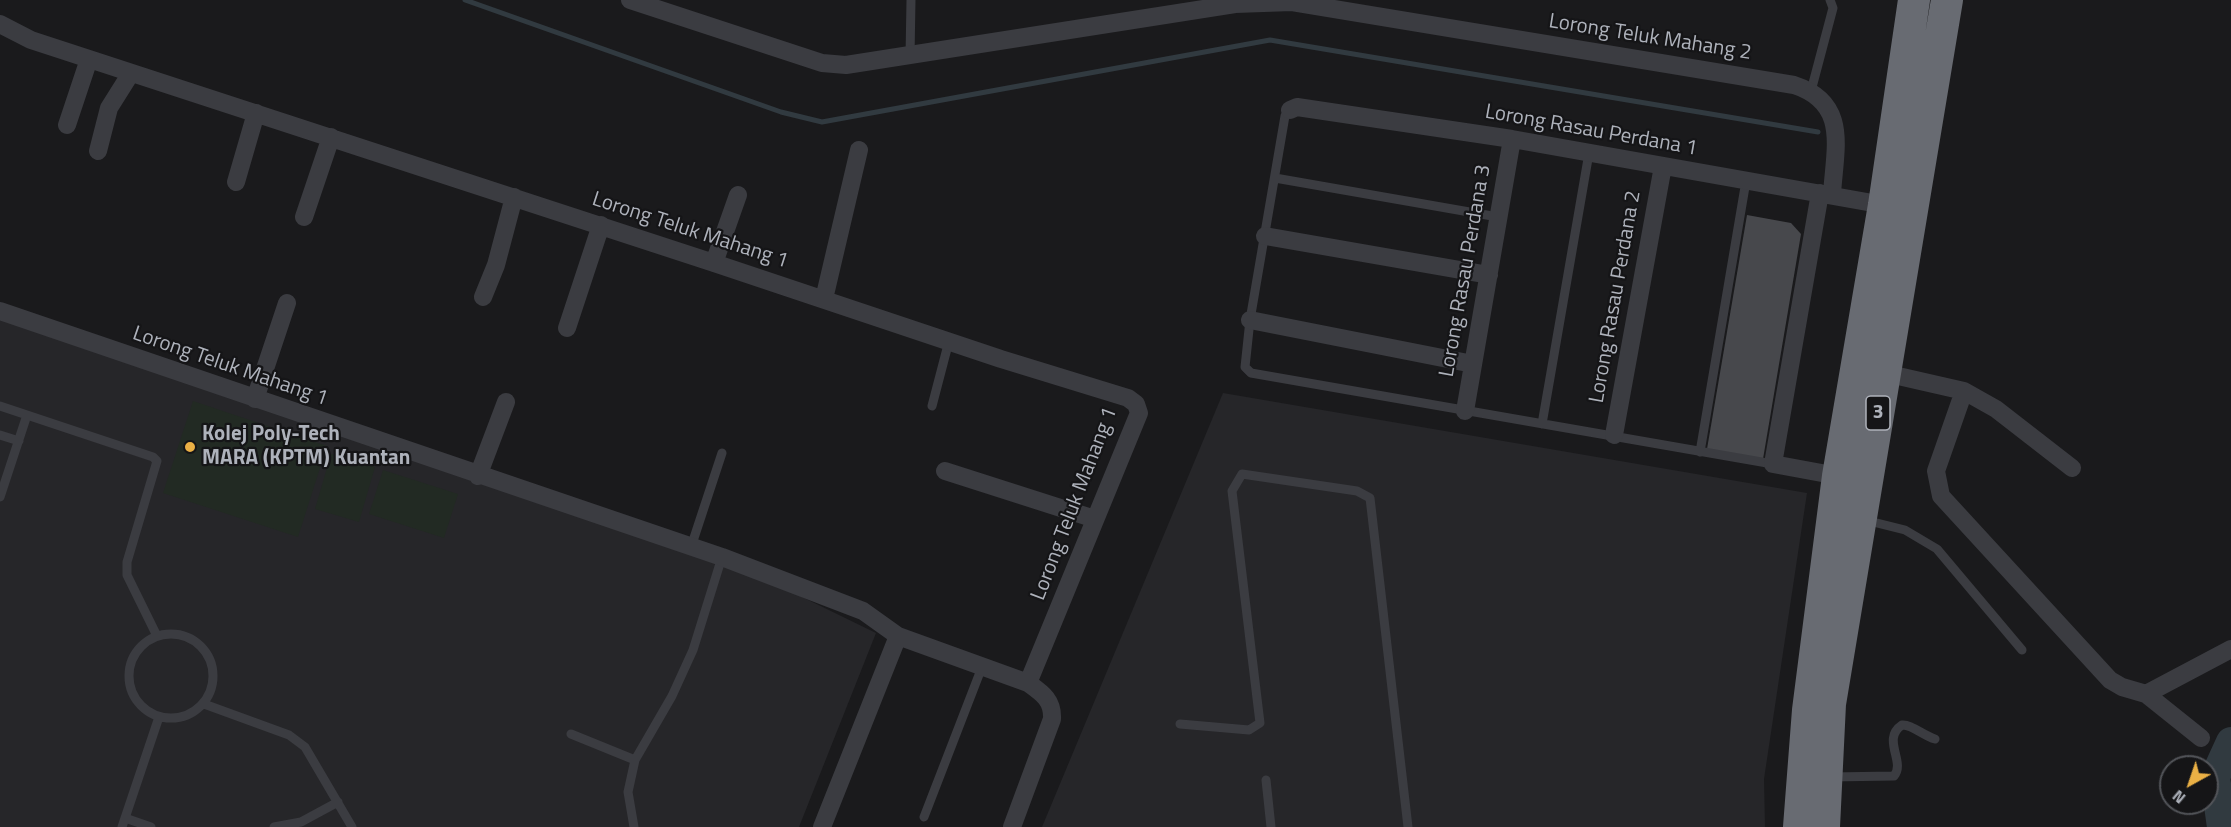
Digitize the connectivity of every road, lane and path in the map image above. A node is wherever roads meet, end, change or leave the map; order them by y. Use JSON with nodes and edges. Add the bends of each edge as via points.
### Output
{"nodes":[{"id":1,"x":630,"y":0,"type":"edge"},
{"id":2,"x":911,"y":0,"type":"edge"},
{"id":3,"x":1830,"y":0,"type":"edge"},
{"id":4,"x":1914,"y":0,"type":"edge"},
{"id":5,"x":1947,"y":0,"type":"edge"},
{"id":6,"x":0,"y":24,"type":"edge"},
{"id":7,"x":910,"y":57,"type":"junction"},
{"id":8,"x":89,"y":59,"type":"junction"},
{"id":9,"x":130,"y":73,"type":"junction"},
{"id":10,"x":1811,"y":91,"type":"junction"},
{"id":11,"x":1290,"y":110,"type":"joint"},
{"id":12,"x":256,"y":113,"type":"junction"},
{"id":13,"x":67,"y":125,"type":"dead end"},
{"id":14,"x":331,"y":137,"type":"junction"},
{"id":15,"x":1512,"y":139,"type":"junction"},
{"id":16,"x":859,"y":150,"type":"dead end"},
{"id":17,"x":98,"y":151,"type":"dead end"},
{"id":18,"x":1589,"y":153,"type":"junction"},
{"id":19,"x":1663,"y":166,"type":"junction"},
{"id":20,"x":1275,"y":178,"type":"junction"},
{"id":21,"x":1746,"y":181,"type":"junction"},
{"id":22,"x":236,"y":182,"type":"dead end"},
{"id":23,"x":1826,"y":193,"type":"junction"},
{"id":24,"x":738,"y":195,"type":"dead end"},
{"id":25,"x":514,"y":197,"type":"junction"},
{"id":26,"x":1884,"y":205,"type":"junction"},
{"id":27,"x":304,"y":217,"type":"dead end"},
{"id":28,"x":1498,"y":217,"type":"junction"},
{"id":29,"x":601,"y":225,"type":"junction"},
{"id":30,"x":1265,"y":236,"type":"junction"},
{"id":31,"x":714,"y":263,"type":"junction"},
{"id":32,"x":1489,"y":275,"type":"junction"},
{"id":33,"x":483,"y":297,"type":"dead end"},
{"id":34,"x":824,"y":299,"type":"junction"},
{"id":35,"x":287,"y":303,"type":"dead end"},
{"id":36,"x":0,"y":311,"type":"edge"},
{"id":37,"x":1250,"y":320,"type":"junction"},
{"id":38,"x":567,"y":328,"type":"dead end"},
{"id":39,"x":949,"y":341,"type":"junction"},
{"id":40,"x":1473,"y":364,"type":"junction"},
{"id":41,"x":1885,"y":373,"type":"junction"},
{"id":42,"x":1964,"y":391,"type":"junction"},
{"id":43,"x":255,"y":399,"type":"junction"},
{"id":44,"x":506,"y":402,"type":"dead end"},
{"id":45,"x":0,"y":406,"type":"edge"},
{"id":46,"x":932,"y":406,"type":"dead end"},
{"id":47,"x":1465,"y":411,"type":"junction"},
{"id":48,"x":27,"y":415,"type":"junction"},
{"id":49,"x":1542,"y":424,"type":"junction"},
{"id":50,"x":0,"y":435,"type":"edge"},
{"id":51,"x":1614,"y":435,"type":"junction"},
{"id":52,"x":19,"y":441,"type":"junction"},
{"id":53,"x":1700,"y":452,"type":"junction"},
{"id":54,"x":722,"y":453,"type":"dead end"},
{"id":55,"x":1773,"y":464,"type":"junction"},
{"id":56,"x":2072,"y":468,"type":"dead end"},
{"id":57,"x":945,"y":471,"type":"dead end"},
{"id":58,"x":478,"y":476,"type":"junction"},
{"id":59,"x":1838,"y":476,"type":"junction"},
{"id":60,"x":2,"y":483,"type":"edge"},
{"id":61,"x":0,"y":497,"type":"edge"},
{"id":62,"x":1095,"y":519,"type":"junction"},
{"id":63,"x":1860,"y":519,"type":"junction"},
{"id":64,"x":691,"y":547,"type":"junction"},
{"id":65,"x":722,"y":557,"type":"junction"},
{"id":66,"x":157,"y":636,"type":"junction"},
{"id":67,"x":898,"y":636,"type":"junction"},
{"id":68,"x":2231,"y":649,"type":"edge"},
{"id":69,"x":2022,"y":650,"type":"dead end"},
{"id":70,"x":982,"y":667,"type":"junction"},
{"id":71,"x":1028,"y":683,"type":"junction"},
{"id":72,"x":2146,"y":694,"type":"junction"},
{"id":73,"x":204,"y":704,"type":"junction"},
{"id":74,"x":159,"y":717,"type":"junction"},
{"id":75,"x":1180,"y":724,"type":"dead end"},
{"id":76,"x":571,"y":734,"type":"dead end"},
{"id":77,"x":2201,"y":738,"type":"dead end"},
{"id":78,"x":1935,"y":739,"type":"dead end"},
{"id":79,"x":635,"y":760,"type":"junction"},
{"id":80,"x":1826,"y":777,"type":"junction"},
{"id":81,"x":1266,"y":780,"type":"dead end"},
{"id":82,"x":338,"y":802,"type":"junction"},
{"id":83,"x":924,"y":817,"type":"dead end"},
{"id":84,"x":123,"y":823,"type":"edge"},
{"id":85,"x":151,"y":827,"type":"edge"},
{"id":86,"x":274,"y":827,"type":"edge"},
{"id":87,"x":352,"y":827,"type":"edge"},
{"id":88,"x":634,"y":827,"type":"edge"},
{"id":89,"x":822,"y":827,"type":"edge"},
{"id":90,"x":1012,"y":827,"type":"edge"},
{"id":91,"x":1271,"y":827,"type":"edge"},
{"id":92,"x":1408,"y":827,"type":"edge"},
{"id":93,"x":1798,"y":827,"type":"edge"},
{"id":94,"x":1824,"y":827,"type":"edge"}],
"edges":[{"from":1,"to":7,"type":"street","name":"Lorong Teluk Mahang 2","via":[[822,63],[846,65]]},
{"from":2,"to":7,"type":"lane"},
{"from":3,"to":10,"type":"lane","via":[[1833,8]]},
{"from":4,"to":26,"type":"highway","number":"3"},
{"from":5,"to":41,"type":"highway","number":"3"},
{"from":6,"to":8,"type":"street","name":"Lorong Teluk Mahang 1","via":[[31,40]]},
{"from":7,"to":10,"type":"street","name":"Lorong Teluk Mahang 2","via":[[1272,1],[1724,73]]},
{"from":8,"to":9,"type":"street","name":"Lorong Teluk Mahang 1"},
{"from":8,"to":13,"type":"street"},
{"from":9,"to":12,"type":"street","name":"Lorong Teluk Mahang 1"},
{"from":9,"to":17,"type":"street","via":[[109,108]]},
{"from":10,"to":23,"type":"street","via":[[1823,100],[1836,135]]},
{"from":11,"to":15,"type":"street","name":"Lorong Rasau Perdana 1","via":[[1297,107]]},
{"from":11,"to":20,"type":"lane","via":[[1285,116]]},
{"from":12,"to":14,"type":"street","name":"Lorong Teluk Mahang 1"},
{"from":12,"to":22,"type":"street"},
{"from":14,"to":25,"type":"street","name":"Lorong Teluk Mahang 1"},
{"from":14,"to":27,"type":"street"},
{"from":15,"to":18,"type":"street","name":"Lorong Rasau Perdana 1"},
{"from":15,"to":28,"type":"street","name":"Lorong Rasau Perdana 3"},
{"from":16,"to":34,"type":"street"},
{"from":18,"to":19,"type":"street","name":"Lorong Rasau Perdana 1"},
{"from":18,"to":49,"type":"lane"},
{"from":19,"to":21,"type":"street","name":"Lorong Rasau Perdana 1"},
{"from":19,"to":51,"type":"street","name":"Lorong Rasau Perdana 2"},
{"from":20,"to":28,"type":"lane"},
{"from":20,"to":30,"type":"lane"},
{"from":21,"to":23,"type":"street","name":"Lorong Rasau Perdana 1"},
{"from":21,"to":53,"type":"lane"},
{"from":23,"to":26,"type":"street","name":"Lorong Rasau Perdana 1"},
{"from":23,"to":55,"type":"street"},
{"from":24,"to":31,"type":"street"},
{"from":25,"to":29,"type":"street","name":"Lorong Teluk Mahang 1"},
{"from":25,"to":33,"type":"street"},
{"from":26,"to":59,"type":"highway","number":"3"},
{"from":28,"to":32,"type":"street","name":"Lorong Rasau Perdana 3"},
{"from":29,"to":31,"type":"street","name":"Lorong Teluk Mahang 1"},
{"from":29,"to":38,"type":"street"},
{"from":30,"to":32,"type":"street"},
{"from":30,"to":37,"type":"lane"},
{"from":31,"to":34,"type":"street","name":"Lorong Teluk Mahang 1"},
{"from":32,"to":40,"type":"street","name":"Lorong Rasau Perdana 3"},
{"from":34,"to":39,"type":"street","name":"Lorong Teluk Mahang 1"},
{"from":35,"to":43,"type":"street"},
{"from":36,"to":43,"type":"street","name":"Lorong Teluk Mahang 1"},
{"from":37,"to":40,"type":"street"},
{"from":37,"to":47,"type":"lane","via":[[1245,368],[1251,373]]},
{"from":39,"to":46,"type":"lane"},
{"from":39,"to":62,"type":"street","name":"Lorong Teluk Mahang 1","via":[[1128,398],[1136,404],[1139,413]]},
{"from":40,"to":47,"type":"street","name":"Lorong Rasau Perdana 3"},
{"from":41,"to":42,"type":"street"},
{"from":41,"to":63,"type":"highway","number":"3"},
{"from":42,"to":56,"type":"street","via":[[1996,409]]},
{"from":42,"to":72,"type":"street","via":[[1936,471],[1941,496],[2110,680]]},
{"from":43,"to":58,"type":"street","name":"Lorong Teluk Mahang 1"},
{"from":44,"to":58,"type":"street"},
{"from":45,"to":48,"type":"lane"},
{"from":47,"to":49,"type":"lane"},
{"from":48,"to":52,"type":"lane"},
{"from":48,"to":66,"type":"lane","via":[[157,461],[127,562],[127,575]]},
{"from":49,"to":51,"type":"lane"},
{"from":50,"to":52,"type":"lane"},
{"from":51,"to":53,"type":"lane"},
{"from":52,"to":60,"type":"lane"},
{"from":53,"to":55,"type":"lane"},
{"from":54,"to":64,"type":"lane"},
{"from":55,"to":59,"type":"street"},
{"from":57,"to":62,"type":"street"},
{"from":58,"to":64,"type":"street","name":"Lorong Teluk Mahang 1"},
{"from":59,"to":93,"type":"highway","number":"3","via":[[1808,710]]},
{"from":60,"to":61,"type":"lane"},
{"from":62,"to":71,"type":"street","name":"Lorong Teluk Mahang 1"},
{"from":63,"to":69,"type":"lane","via":[[1905,530],[1937,549]]},
{"from":63,"to":80,"type":"highway","number":"3","via":[[1830,704]]},
{"from":64,"to":65,"type":"street","name":"Lorong Teluk Mahang 1"},
{"from":65,"to":67,"type":"street","name":"Lorong Teluk Mahang 1","via":[[863,610]]},
{"from":65,"to":79,"type":"lane","via":[[693,650]]},
{"from":66,"to":73,"type":"lane","via":[[181,635],[202,647],[213,669],[214,682]]},
{"from":66,"to":74,"type":"lane","via":[[138,650],[129,671],[129,683],[139,704]]},
{"from":67,"to":70,"type":"street","name":"Lorong Teluk Mahang 1"},
{"from":67,"to":89,"type":"street"},
{"from":68,"to":72,"type":"street"},
{"from":70,"to":71,"type":"street","name":"Lorong Teluk Mahang 1"},
{"from":70,"to":83,"type":"lane"},
{"from":71,"to":90,"type":"street","via":[[1053,707],[1052,719]]},
{"from":72,"to":77,"type":"street"},
{"from":73,"to":74,"type":"lane","via":[[183,717]]},
{"from":73,"to":82,"type":"lane","via":[[289,735],[305,747]]},
{"from":74,"to":84,"type":"lane"},
{"from":75,"to":92,"type":"lane","via":[[1249,730],[1260,723],[1232,491],[1242,474],[1357,491],[1370,498]]},
{"from":76,"to":79,"type":"lane"},
{"from":78,"to":80,"type":"lane","via":[[1902,724],[1894,736],[1898,773],[1889,778]]},
{"from":79,"to":88,"type":"lane","via":[[628,792]]},
{"from":80,"to":94,"type":"highway","number":"3"},
{"from":81,"to":91,"type":"lane"},
{"from":82,"to":86,"type":"lane","via":[[302,822]]},
{"from":82,"to":87,"type":"lane"},
{"from":84,"to":85,"type":"lane"}]}
